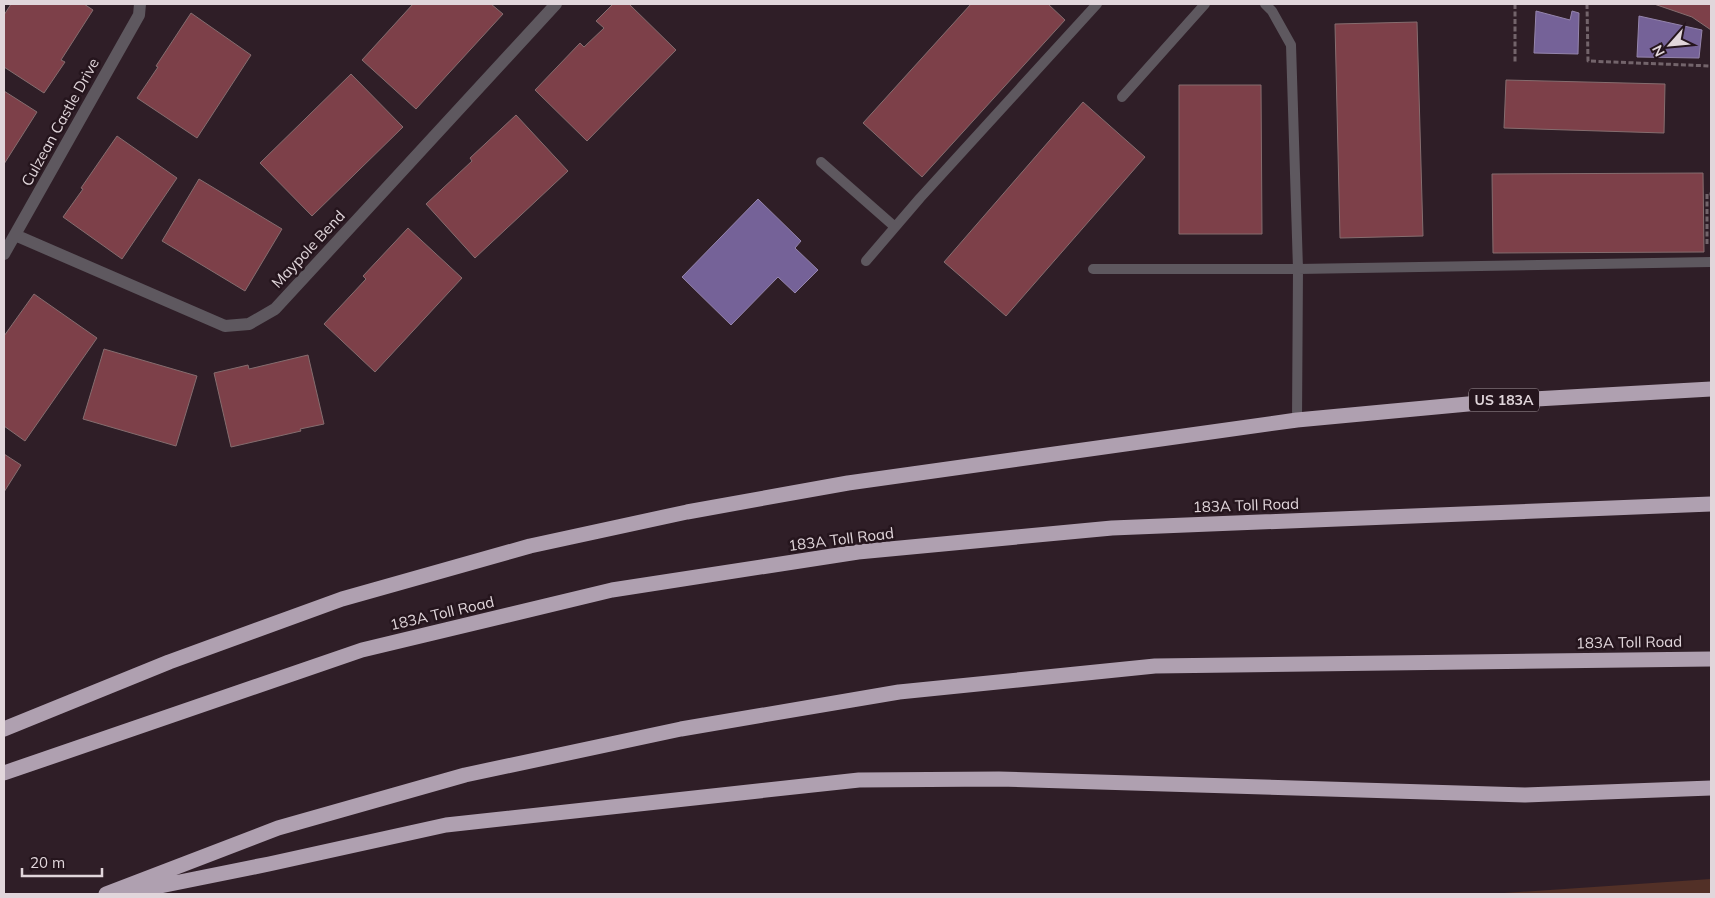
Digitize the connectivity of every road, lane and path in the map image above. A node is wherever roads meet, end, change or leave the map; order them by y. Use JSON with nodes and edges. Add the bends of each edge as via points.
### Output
{"nodes":[{"id":1,"x":140,"y":4,"type":"edge"},
{"id":2,"x":556,"y":4,"type":"edge"},
{"id":3,"x":1097,"y":4,"type":"edge"},
{"id":4,"x":1205,"y":4,"type":"edge"},
{"id":5,"x":1264,"y":4,"type":"edge"},
{"id":6,"x":1515,"y":4,"type":"edge"},
{"id":7,"x":1588,"y":4,"type":"edge"},
{"id":8,"x":1515,"y":62,"type":"dead end"},
{"id":9,"x":1711,"y":66,"type":"edge"},
{"id":10,"x":1122,"y":97,"type":"dead end"},
{"id":11,"x":822,"y":162,"type":"dead end"},
{"id":12,"x":1711,"y":194,"type":"edge"},
{"id":13,"x":895,"y":227,"type":"junction"},
{"id":14,"x":15,"y":235,"type":"junction"},
{"id":15,"x":4,"y":254,"type":"edge"},
{"id":16,"x":866,"y":261,"type":"dead end"},
{"id":17,"x":1709,"y":262,"type":"edge"},
{"id":18,"x":1094,"y":269,"type":"dead end"},
{"id":19,"x":1298,"y":269,"type":"junction"},
{"id":20,"x":1711,"y":389,"type":"edge"},
{"id":21,"x":1296,"y":420,"type":"junction"},
{"id":22,"x":1711,"y":504,"type":"edge"},
{"id":23,"x":1711,"y":659,"type":"edge"},
{"id":24,"x":4,"y":729,"type":"edge"},
{"id":25,"x":4,"y":773,"type":"edge"},
{"id":26,"x":1711,"y":788,"type":"edge"},
{"id":27,"x":106,"y":894,"type":"edge"},
{"id":28,"x":118,"y":894,"type":"edge"}],
"edges":[{"from":1,"to":14,"type":"street","name":"Culzean Castle Drive","via":[[139,15]]},
{"from":2,"to":14,"type":"street","name":"Maypole Bend","via":[[275,309],[250,324],[225,326]]},
{"from":3,"to":13,"type":"lane"},
{"from":4,"to":10,"type":"lane"},
{"from":5,"to":19,"type":"lane","via":[[1272,11],[1291,45]]},
{"from":6,"to":8,"type":"path"},
{"from":7,"to":9,"type":"path","via":[[1588,61]]},
{"from":11,"to":13,"type":"lane"},
{"from":12,"to":17,"type":"path","via":[[1707,194]]},
{"from":13,"to":16,"type":"lane"},
{"from":14,"to":15,"type":"street","name":"Culzean Castle Drive"},
{"from":17,"to":19,"type":"lane"},
{"from":18,"to":19,"type":"lane"},
{"from":19,"to":21,"type":"lane"},
{"from":20,"to":21,"type":"highway","number":"US 183A","via":[[1500,401]]},
{"from":21,"to":24,"type":"highway","via":[[848,483],[688,512],[530,546],[342,598],[169,662]]},
{"from":22,"to":25,"type":"highway","name":"183A Toll Road","via":[[1112,528],[858,552],[612,590],[362,650]]},
{"from":23,"to":27,"type":"highway","name":"183A Toll Road","via":[[1155,666],[899,692],[681,729],[465,775],[278,828]]},
{"from":26,"to":28,"type":"highway","via":[[1525,795],[999,779],[859,780],[446,825]]}]}
